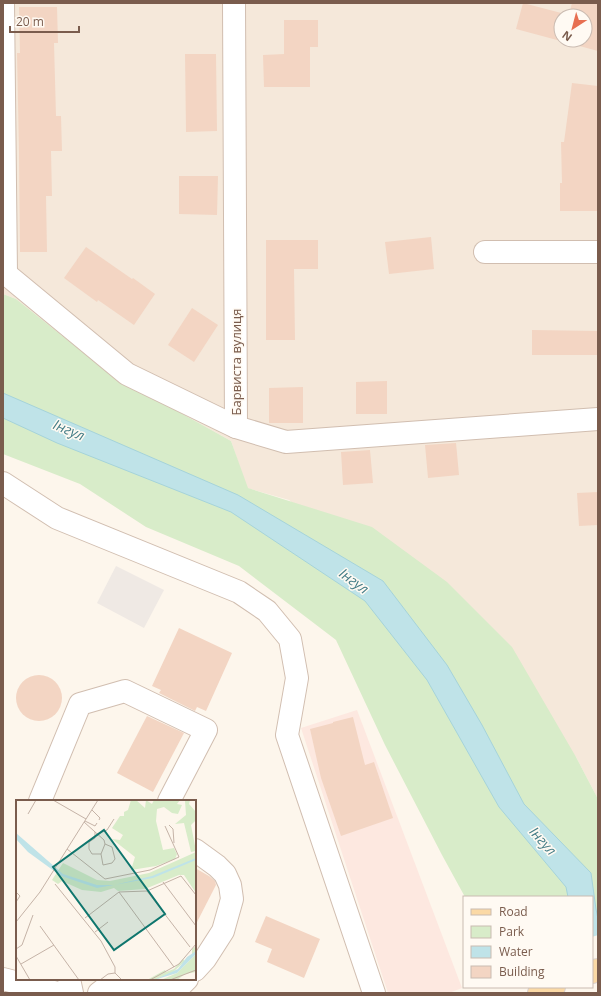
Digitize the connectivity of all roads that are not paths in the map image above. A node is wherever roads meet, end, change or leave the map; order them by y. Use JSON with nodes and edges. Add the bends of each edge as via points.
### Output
{"nodes":[{"id":1,"x":3,"y":3,"type":"edge"},
{"id":2,"x":234,"y":3,"type":"edge"},
{"id":3,"x":486,"y":252,"type":"dead end"},
{"id":4,"x":598,"y":252,"type":"edge"},
{"id":5,"x":5,"y":273,"type":"edge"},
{"id":6,"x":598,"y":419,"type":"edge"},
{"id":7,"x":236,"y":427,"type":"junction"},
{"id":8,"x":3,"y":483,"type":"edge"},
{"id":9,"x":40,"y":800,"type":"edge"},
{"id":10,"x":170,"y":800,"type":"edge"},
{"id":11,"x":196,"y":851,"type":"edge"},
{"id":12,"x":196,"y":969,"type":"edge"},
{"id":13,"x":3,"y":979,"type":"edge"},
{"id":14,"x":69,"y":980,"type":"edge"},
{"id":15,"x":186,"y":980,"type":"edge"},
{"id":16,"x":552,"y":988,"type":"edge"},
{"id":17,"x":56,"y":993,"type":"edge"},
{"id":18,"x":72,"y":993,"type":"edge"},
{"id":19,"x":99,"y":993,"type":"edge"},
{"id":20,"x":374,"y":993,"type":"edge"},
{"id":21,"x":539,"y":993,"type":"edge"}],
"edges":[{"from":1,"to":5,"type":"street"},
{"from":2,"to":7,"type":"street","name":"Барвиста вулиця"},
{"from":3,"to":4,"type":"street"},
{"from":5,"to":7,"type":"street","via":[[127,374]]},
{"from":6,"to":7,"type":"street","name":"Барвиста вулиця","via":[[286,442]]},
{"from":8,"to":20,"type":"street","via":[[57,518],[239,592],[268,611],[290,639],[297,678],[287,735],[336,858]]},
{"from":9,"to":10,"type":"street","via":[[80,704],[125,691],[206,730]]},
{"from":11,"to":12,"type":"street","via":[[225,874],[232,899],[223,931]]},
{"from":13,"to":17,"type":"street"},
{"from":14,"to":18,"type":"street"},
{"from":15,"to":19,"type":"street","via":[[182,984],[164,986],[126,981],[111,984]]},
{"from":16,"to":21,"type":"main road"}]}
